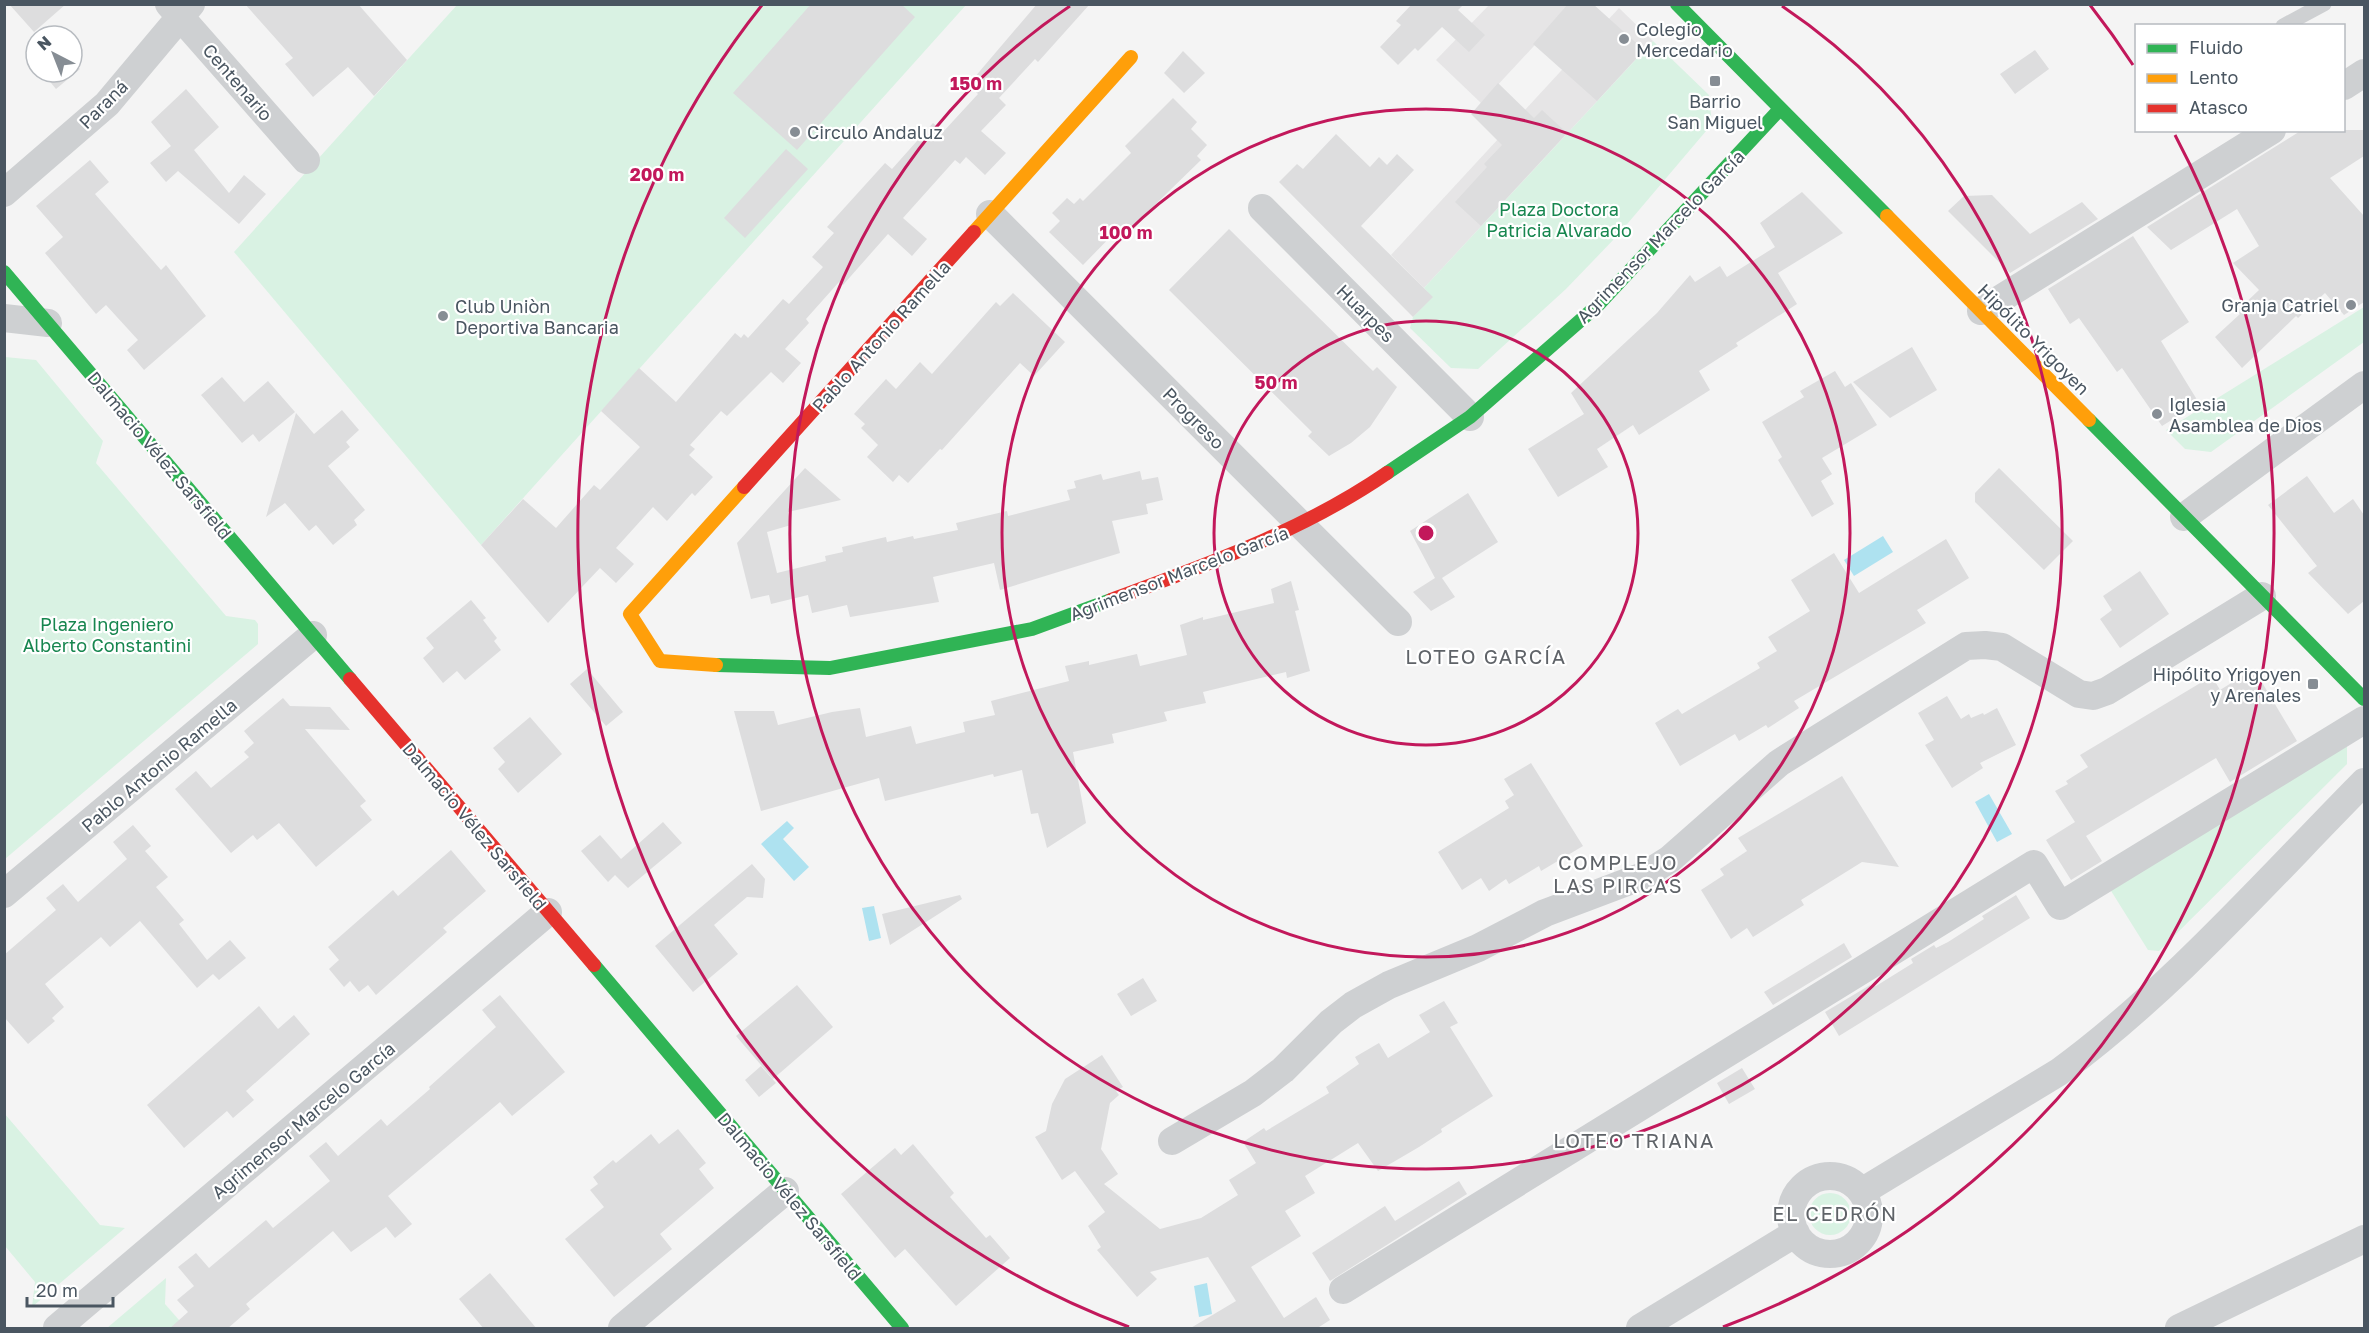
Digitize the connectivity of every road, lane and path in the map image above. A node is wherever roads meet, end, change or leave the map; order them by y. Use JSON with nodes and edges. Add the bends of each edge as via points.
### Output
{"nodes":[{"id":1,"x":1677,"y":4,"type":"edge"},
{"id":2,"x":2324,"y":4,"type":"edge"},
{"id":3,"x":180,"y":9,"type":"edge"},
{"id":4,"x":2287,"y":24,"type":"edge"},
{"id":5,"x":1131,"y":57,"type":"dead end"},
{"id":6,"x":2364,"y":73,"type":"edge"},
{"id":7,"x":2345,"y":85,"type":"edge"},
{"id":8,"x":1780,"y":109,"type":"junction"},
{"id":9,"x":2269,"y":132,"type":"edge"},
{"id":10,"x":306,"y":160,"type":"dead end"},
{"id":11,"x":4,"y":193,"type":"edge"},
{"id":12,"x":1262,"y":208,"type":"dead end"},
{"id":13,"x":990,"y":214,"type":"junction"},
{"id":14,"x":4,"y":272,"type":"edge"},
{"id":15,"x":1980,"y":311,"type":"junction"},
{"id":16,"x":4,"y":318,"type":"edge"},
{"id":17,"x":48,"y":323,"type":"junction"},
{"id":18,"x":2364,"y":385,"type":"edge"},
{"id":19,"x":1470,"y":417,"type":"junction"},
{"id":20,"x":2184,"y":517,"type":"junction"},
{"id":21,"x":1301,"y":525,"type":"junction"},
{"id":22,"x":2262,"y":596,"type":"junction"},
{"id":23,"x":630,"y":614,"type":"joint"},
{"id":24,"x":1398,"y":622,"type":"dead end"},
{"id":25,"x":313,"y":635,"type":"junction"},
{"id":26,"x":2364,"y":699,"type":"edge"},
{"id":27,"x":2364,"y":720,"type":"edge"},
{"id":28,"x":2364,"y":782,"type":"edge"},
{"id":29,"x":4,"y":894,"type":"edge"},
{"id":30,"x":548,"y":912,"type":"junction"},
{"id":31,"x":1172,"y":1141,"type":"dead end"},
{"id":32,"x":785,"y":1191,"type":"junction"},
{"id":33,"x":1863,"y":1191,"type":"junction"},
{"id":34,"x":1796,"y":1233,"type":"junction"},
{"id":35,"x":2364,"y":1239,"type":"edge"},
{"id":36,"x":1343,"y":1290,"type":"dead end"},
{"id":37,"x":57,"y":1329,"type":"edge"},
{"id":38,"x":622,"y":1329,"type":"edge"},
{"id":39,"x":902,"y":1329,"type":"edge"},
{"id":40,"x":1640,"y":1329,"type":"edge"},
{"id":41,"x":2179,"y":1329,"type":"edge"}],
"edges":[{"from":1,"to":8,"type":"street","name":"Hipólito Yrigoyen"},
{"from":2,"to":4,"type":"lane"},
{"from":3,"to":10,"type":"street","name":"Centenario"},
{"from":3,"to":11,"type":"street","name":"Paraná","via":[[107,104]]},
{"from":5,"to":13,"type":"street","name":"Pablo Antonio Ramella"},
{"from":6,"to":7,"type":"street"},
{"from":8,"to":15,"type":"street","name":"Hipólito Yrigoyen"},
{"from":8,"to":19,"type":"street","name":"Agrimensor Marcelo García","via":[[1598,305]]},
{"from":9,"to":15,"type":"street"},
{"from":12,"to":19,"type":"street","name":"Huarpes"},
{"from":13,"to":21,"type":"street","name":"Progreso"},
{"from":13,"to":23,"type":"street","name":"Pablo Antonio Ramella"},
{"from":14,"to":17,"type":"street","name":"Dalmacio Vélez Sarsfield"},
{"from":15,"to":20,"type":"street","name":"Hipólito Yrigoyen"},
{"from":16,"to":17,"type":"street"},
{"from":17,"to":25,"type":"street","name":"Dalmacio Vélez Sarsfield"},
{"from":18,"to":20,"type":"street"},
{"from":19,"to":21,"type":"street","name":"Agrimensor Marcelo García","via":[[1343,503]]},
{"from":20,"to":22,"type":"street","name":"Hipólito Yrigoyen"},
{"from":21,"to":23,"type":"street","name":"Agrimensor Marcelo García","via":[[1223,559],[1032,629],[830,668],[660,661]]},
{"from":21,"to":24,"type":"street","name":"Progreso"},
{"from":22,"to":26,"type":"street","name":"Hipólito Yrigoyen"},
{"from":22,"to":31,"type":"street","via":[[2094,696],[2065,687],[2002,647],[1966,646],[1779,764],[1670,859],[1643,876],[1545,913],[1353,1005],[1253,1093]]},
{"from":25,"to":29,"type":"street","name":"Pablo Antonio Ramella"},
{"from":25,"to":30,"type":"street","name":"Dalmacio Vélez Sarsfield"},
{"from":27,"to":36,"type":"street","via":[[2060,906],[2034,864]]},
{"from":28,"to":33,"type":"street","via":[[2168,980],[2085,1053]]},
{"from":30,"to":32,"type":"street","name":"Dalmacio Vélez Sarsfield"},
{"from":30,"to":37,"type":"street","name":"Agrimensor Marcelo García"},
{"from":32,"to":38,"type":"street"},
{"from":32,"to":39,"type":"street","name":"Dalmacio Vélez Sarsfield"},
{"from":33,"to":34,"type":"street","via":[[1850,1180],[1835,1175],[1818,1177],[1804,1185],[1794,1198],[1791,1215]]},
{"from":33,"to":34,"type":"street","via":[[1869,1206],[1869,1223],[1863,1238],[1850,1249],[1834,1254],[1818,1252],[1804,1244]]},
{"from":34,"to":40,"type":"street"},
{"from":35,"to":41,"type":"street"}]}
